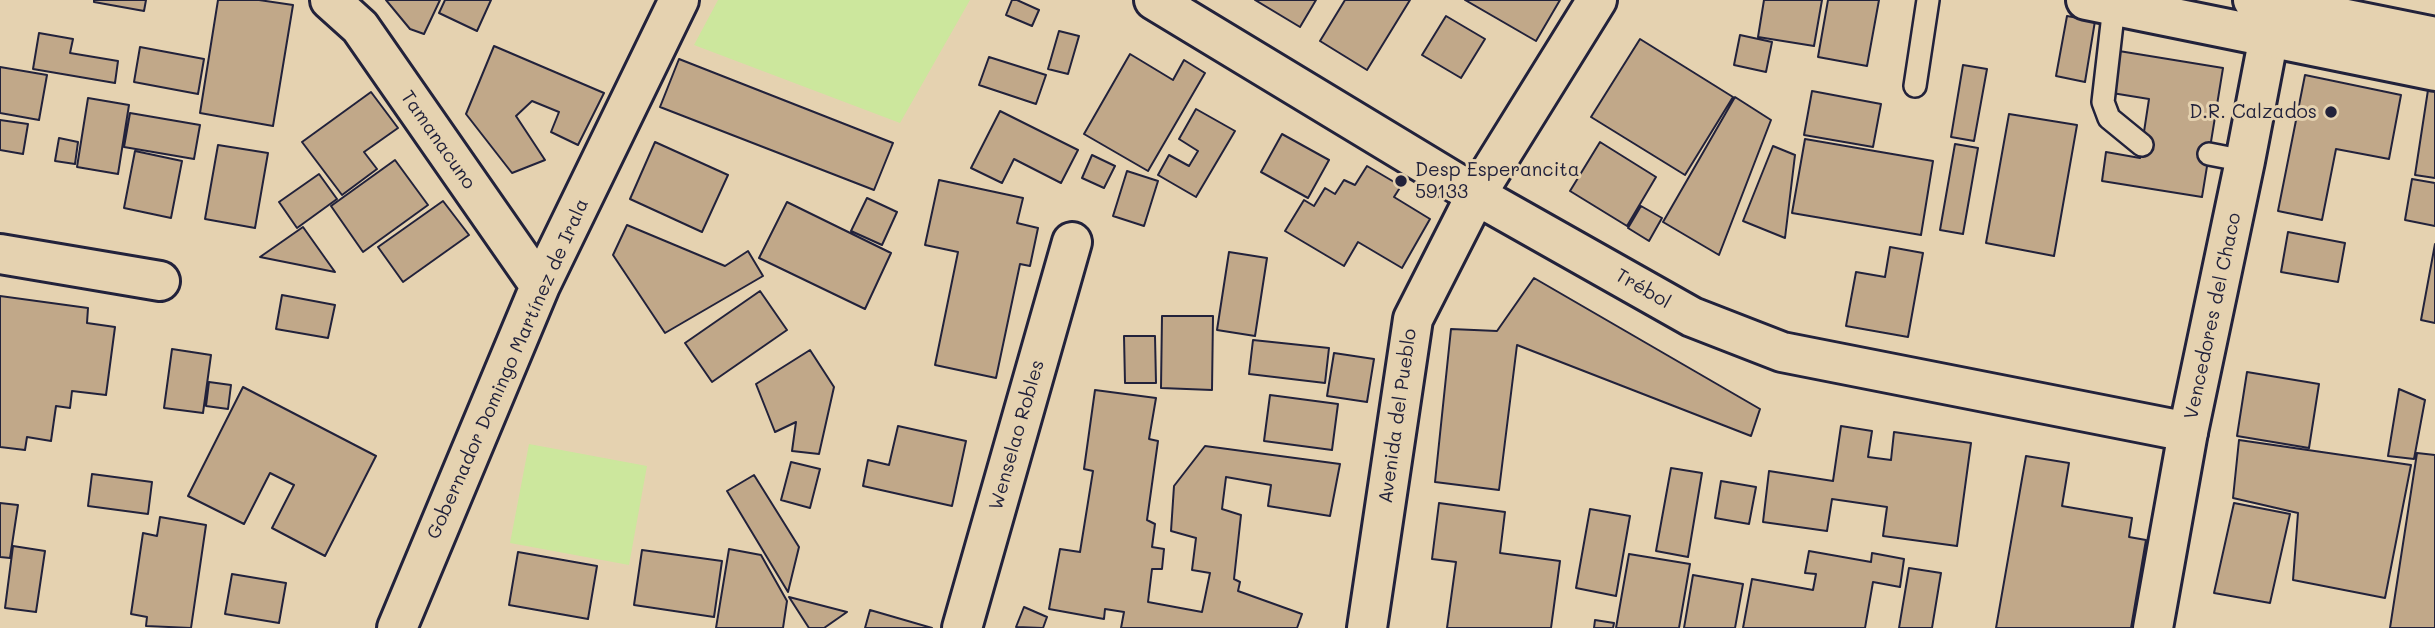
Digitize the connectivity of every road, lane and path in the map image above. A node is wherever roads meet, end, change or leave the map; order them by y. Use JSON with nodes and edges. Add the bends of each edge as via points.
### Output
{"nodes":[{"id":1,"x":330,"y":0,"type":"edge"},
{"id":2,"x":679,"y":0,"type":"edge"},
{"id":3,"x":1154,"y":0,"type":"edge"},
{"id":4,"x":1597,"y":0,"type":"edge"},
{"id":5,"x":1928,"y":0,"type":"edge"},
{"id":6,"x":2100,"y":3,"type":"edge"},
{"id":7,"x":2268,"y":10,"type":"edge"},
{"id":8,"x":2355,"y":10,"type":"edge"},
{"id":9,"x":2434,"y":42,"type":"edge"},
{"id":10,"x":1915,"y":86,"type":"dead end"},
{"id":11,"x":2142,"y":145,"type":"dead end"},
{"id":12,"x":1476,"y":195,"type":"junction"},
{"id":13,"x":1072,"y":243,"type":"dead end"},
{"id":14,"x":0,"y":254,"type":"edge"},
{"id":15,"x":160,"y":281,"type":"dead end"},
{"id":16,"x":540,"y":286,"type":"junction"},
{"id":17,"x":2188,"y":432,"type":"junction"},
{"id":18,"x":397,"y":628,"type":"edge"},
{"id":19,"x":962,"y":628,"type":"edge"},
{"id":20,"x":1367,"y":628,"type":"edge"},
{"id":21,"x":2152,"y":628,"type":"edge"}],
"edges":[{"from":1,"to":16,"type":"street","name":"Tamanacuno","via":[[360,27]]},
{"from":2,"to":16,"type":"street","name":"Gobernador Domingo Martínez de Irala"},
{"from":3,"to":12,"type":"street","name":"Trébol"},
{"from":4,"to":12,"type":"street","name":"Avenida del Pueblo"},
{"from":5,"to":10,"type":"lane"},
{"from":6,"to":7,"type":"street"},
{"from":6,"to":11,"type":"lane","via":[[2103,102],[2109,118]]},
{"from":7,"to":8,"type":"street"},
{"from":7,"to":9,"type":"street"},
{"from":7,"to":17,"type":"street","name":"Vencedores del Chaco","via":[[2227,158]]},
{"from":8,"to":9,"type":"street"},
{"from":12,"to":17,"type":"street","name":"Trébol","via":[[1692,317],[1782,352]]},
{"from":12,"to":20,"type":"street","name":"Avenida del Pueblo","via":[[1413,319]]},
{"from":13,"to":19,"type":"street","name":"Wenselao Robles"},
{"from":14,"to":15,"type":"street"},
{"from":16,"to":18,"type":"street","name":"Gobernador Domingo Martínez de Irala"},
{"from":17,"to":21,"type":"street","name":"Vencedores del Chaco"}]}
